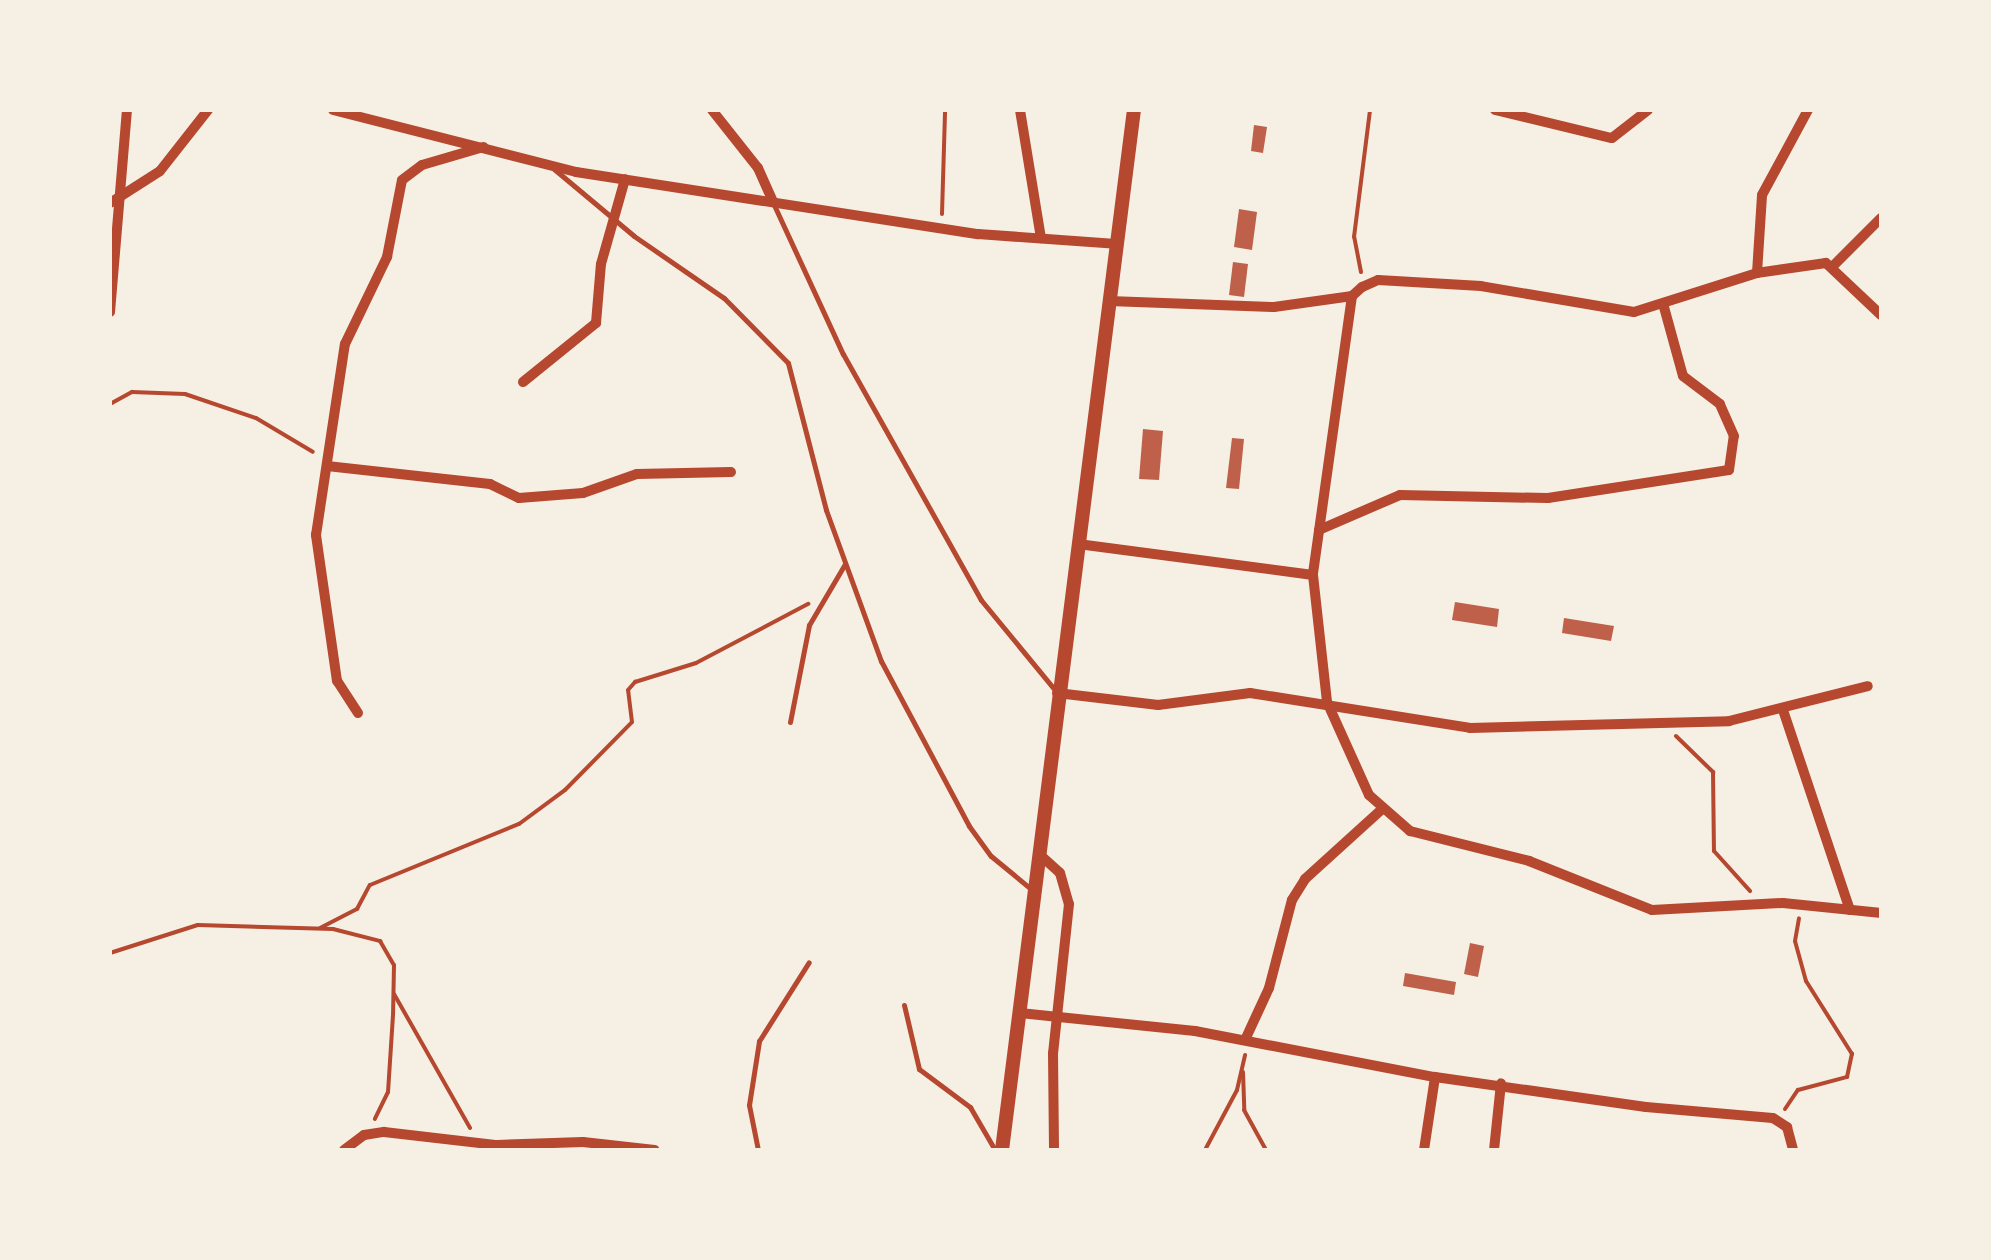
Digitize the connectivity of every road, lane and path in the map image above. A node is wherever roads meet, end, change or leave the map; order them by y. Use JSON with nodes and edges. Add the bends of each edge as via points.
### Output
{"nodes":[{"id":1,"x":127,"y":110,"type":"edge"},
{"id":2,"x":208,"y":110,"type":"edge"},
{"id":3,"x":333,"y":110,"type":"edge"},
{"id":4,"x":712,"y":110,"type":"edge"},
{"id":5,"x":945,"y":110,"type":"edge"},
{"id":6,"x":1020,"y":110,"type":"edge"},
{"id":7,"x":1134,"y":110,"type":"edge"},
{"id":8,"x":1370,"y":110,"type":"edge"},
{"id":9,"x":1495,"y":110,"type":"edge"},
{"id":10,"x":1648,"y":110,"type":"edge"},
{"id":11,"x":1808,"y":110,"type":"edge"},
{"id":12,"x":484,"y":147,"type":"junction"},
{"id":13,"x":548,"y":164,"type":"junction"},
{"id":14,"x":626,"y":179,"type":"junction"},
{"id":15,"x":115,"y":201,"type":"edge"},
{"id":16,"x":773,"y":202,"type":"junction"},
{"id":17,"x":611,"y":216,"type":"junction"},
{"id":18,"x":1881,"y":218,"type":"edge"},
{"id":19,"x":942,"y":229,"type":"junction"},
{"id":20,"x":1041,"y":238,"type":"junction"},
{"id":21,"x":1116,"y":244,"type":"junction"},
{"id":22,"x":1834,"y":265,"type":"junction"},
{"id":23,"x":1757,"y":273,"type":"junction"},
{"id":24,"x":1362,"y":287,"type":"junction"},
{"id":25,"x":1352,"y":296,"type":"junction"},
{"id":26,"x":1109,"y":301,"type":"junction"},
{"id":27,"x":1664,"y":307,"type":"junction"},
{"id":28,"x":110,"y":312,"type":"edge"},
{"id":29,"x":1881,"y":315,"type":"edge"},
{"id":30,"x":523,"y":382,"type":"dead end"},
{"id":31,"x":110,"y":404,"type":"edge"},
{"id":32,"x":327,"y":463,"type":"junction"},
{"id":33,"x":731,"y":472,"type":"dead end"},
{"id":34,"x":1319,"y":530,"type":"junction"},
{"id":35,"x":1078,"y":544,"type":"junction"},
{"id":36,"x":845,"y":564,"type":"junction"},
{"id":37,"x":1313,"y":576,"type":"junction"},
{"id":38,"x":822,"y":597,"type":"junction"},
{"id":39,"x":1868,"y":686,"type":"dead end"},
{"id":40,"x":1057,"y":693,"type":"junction"},
{"id":41,"x":1327,"y":702,"type":"junction"},
{"id":42,"x":1784,"y":710,"type":"junction"},
{"id":43,"x":358,"y":713,"type":"dead end"},
{"id":44,"x":790,"y":722,"type":"dead end"},
{"id":45,"x":1667,"y":724,"type":"junction"},
{"id":46,"x":1380,"y":810,"type":"junction"},
{"id":47,"x":1038,"y":854,"type":"junction"},
{"id":48,"x":1034,"y":892,"type":"junction"},
{"id":49,"x":1755,"y":903,"type":"junction"},
{"id":50,"x":1802,"y":904,"type":"junction"},
{"id":51,"x":1850,"y":910,"type":"junction"},
{"id":52,"x":1881,"y":914,"type":"edge"},
{"id":53,"x":320,"y":928,"type":"junction"},
{"id":54,"x":110,"y":953,"type":"edge"},
{"id":55,"x":809,"y":962,"type":"dead end"},
{"id":56,"x":394,"y":994,"type":"junction"},
{"id":57,"x":904,"y":1005,"type":"dead end"},
{"id":58,"x":1020,"y":1013,"type":"junction"},
{"id":59,"x":1057,"y":1016,"type":"junction"},
{"id":60,"x":1246,"y":1040,"type":"junction"},
{"id":61,"x":1243,"y":1067,"type":"junction"},
{"id":62,"x":1435,"y":1077,"type":"junction"},
{"id":63,"x":1501,"y":1083,"type":"junction"},
{"id":64,"x":1780,"y":1123,"type":"junction"},
{"id":65,"x":364,"y":1135,"type":"junction"},
{"id":66,"x":474,"y":1142,"type":"junction"},
{"id":67,"x":344,"y":1150,"type":"edge"},
{"id":68,"x":656,"y":1150,"type":"edge"},
{"id":69,"x":758,"y":1150,"type":"edge"},
{"id":70,"x":998,"y":1150,"type":"edge"},
{"id":71,"x":1054,"y":1150,"type":"edge"},
{"id":72,"x":1205,"y":1150,"type":"edge"},
{"id":73,"x":1266,"y":1150,"type":"edge"},
{"id":74,"x":1424,"y":1150,"type":"edge"},
{"id":75,"x":1494,"y":1150,"type":"edge"},
{"id":76,"x":1794,"y":1150,"type":"edge"}],
"edges":[{"from":1,"to":15,"type":"street"},
{"from":2,"to":15,"type":"street","via":[[182,150]]},
{"from":3,"to":12,"type":"street"},
{"from":4,"to":16,"type":"street","via":[[758,168]]},
{"from":5,"to":19,"type":"path"},
{"from":6,"to":20,"type":"street"},
{"from":7,"to":21,"type":"main road"},
{"from":8,"to":24,"type":"path","via":[[1354,237]]},
{"from":9,"to":10,"type":"street","via":[[1591,138],[1619,138]]},
{"from":11,"to":23,"type":"street","via":[[1762,195]]},
{"from":12,"to":13,"type":"street"},
{"from":12,"to":32,"type":"street","via":[[422,164],[402,180],[391,246],[345,344]]},
{"from":13,"to":14,"type":"street"},
{"from":13,"to":17,"type":"lane"},
{"from":14,"to":16,"type":"street"},
{"from":14,"to":17,"type":"street"},
{"from":15,"to":28,"type":"street"},
{"from":16,"to":19,"type":"street"},
{"from":16,"to":40,"type":"lane","via":[[843,354],[981,600],[1036,659]]},
{"from":17,"to":30,"type":"street","via":[[596,323]]},
{"from":17,"to":36,"type":"lane","via":[[724,298],[788,364]]},
{"from":18,"to":22,"type":"street"},
{"from":19,"to":20,"type":"street"},
{"from":20,"to":21,"type":"street"},
{"from":21,"to":26,"type":"main road"},
{"from":22,"to":23,"type":"street"},
{"from":22,"to":29,"type":"street","via":[[1870,312]]},
{"from":23,"to":27,"type":"street"},
{"from":24,"to":25,"type":"street"},
{"from":24,"to":27,"type":"street","via":[[1378,280],[1481,286],[1611,314]]},
{"from":25,"to":26,"type":"street","via":[[1274,306]]},
{"from":25,"to":34,"type":"street"},
{"from":26,"to":35,"type":"main road"},
{"from":27,"to":34,"type":"street","via":[[1682,376],[1720,404],[1734,436],[1729,470],[1548,498],[1400,495]]},
{"from":31,"to":32,"type":"path","via":[[132,392],[220,402]]},
{"from":32,"to":33,"type":"street","via":[[490,484],[520,498],[583,493],[637,474]]},
{"from":32,"to":43,"type":"street","via":[[318,562],[340,692]]},
{"from":34,"to":37,"type":"street"},
{"from":35,"to":37,"type":"street"},
{"from":35,"to":40,"type":"main road"},
{"from":36,"to":38,"type":"lane"},
{"from":36,"to":48,"type":"lane","via":[[920,744],[991,856]]},
{"from":37,"to":41,"type":"street"},
{"from":38,"to":44,"type":"lane","via":[[803,647]]},
{"from":38,"to":53,"type":"path","via":[[696,663],[635,682],[628,690],[632,722],[566,790],[519,824],[365,888],[357,909]]},
{"from":39,"to":42,"type":"street"},
{"from":40,"to":41,"type":"street","via":[[1125,704],[1230,692]]},
{"from":40,"to":47,"type":"main road"},
{"from":41,"to":45,"type":"street","via":[[1470,728]]},
{"from":41,"to":46,"type":"street"},
{"from":42,"to":45,"type":"street"},
{"from":42,"to":51,"type":"street"},
{"from":45,"to":49,"type":"path","via":[[1713,772],[1714,851]]},
{"from":46,"to":49,"type":"street","via":[[1410,831],[1529,861],[1639,908]]},
{"from":46,"to":60,"type":"street","via":[[1305,879],[1292,900],[1269,988]]},
{"from":47,"to":48,"type":"main road"},
{"from":47,"to":59,"type":"street","via":[[1060,872],[1069,904]]},
{"from":48,"to":58,"type":"main road"},
{"from":49,"to":50,"type":"street"},
{"from":50,"to":51,"type":"street"},
{"from":50,"to":64,"type":"path","via":[[1795,941],[1806,980],[1852,1054],[1847,1078],[1798,1090]]},
{"from":51,"to":52,"type":"street"},
{"from":53,"to":54,"type":"path","via":[[176,927]]},
{"from":53,"to":56,"type":"path","via":[[387,946]]},
{"from":55,"to":69,"type":"lane","via":[[760,1041],[749,1105]]},
{"from":56,"to":65,"type":"path","via":[[388,1092]]},
{"from":56,"to":66,"type":"path"},
{"from":57,"to":70,"type":"lane","via":[[920,1069],[970,1106]]},
{"from":58,"to":59,"type":"street"},
{"from":58,"to":70,"type":"main road"},
{"from":59,"to":60,"type":"street"},
{"from":59,"to":71,"type":"street"},
{"from":60,"to":61,"type":"path"},
{"from":60,"to":62,"type":"street"},
{"from":61,"to":72,"type":"path"},
{"from":61,"to":73,"type":"path","via":[[1244,1110]]},
{"from":62,"to":63,"type":"street"},
{"from":62,"to":74,"type":"street"},
{"from":63,"to":64,"type":"street"},
{"from":63,"to":75,"type":"street"},
{"from":64,"to":76,"type":"street"},
{"from":65,"to":66,"type":"street"},
{"from":65,"to":67,"type":"street"},
{"from":66,"to":68,"type":"street"}]}
